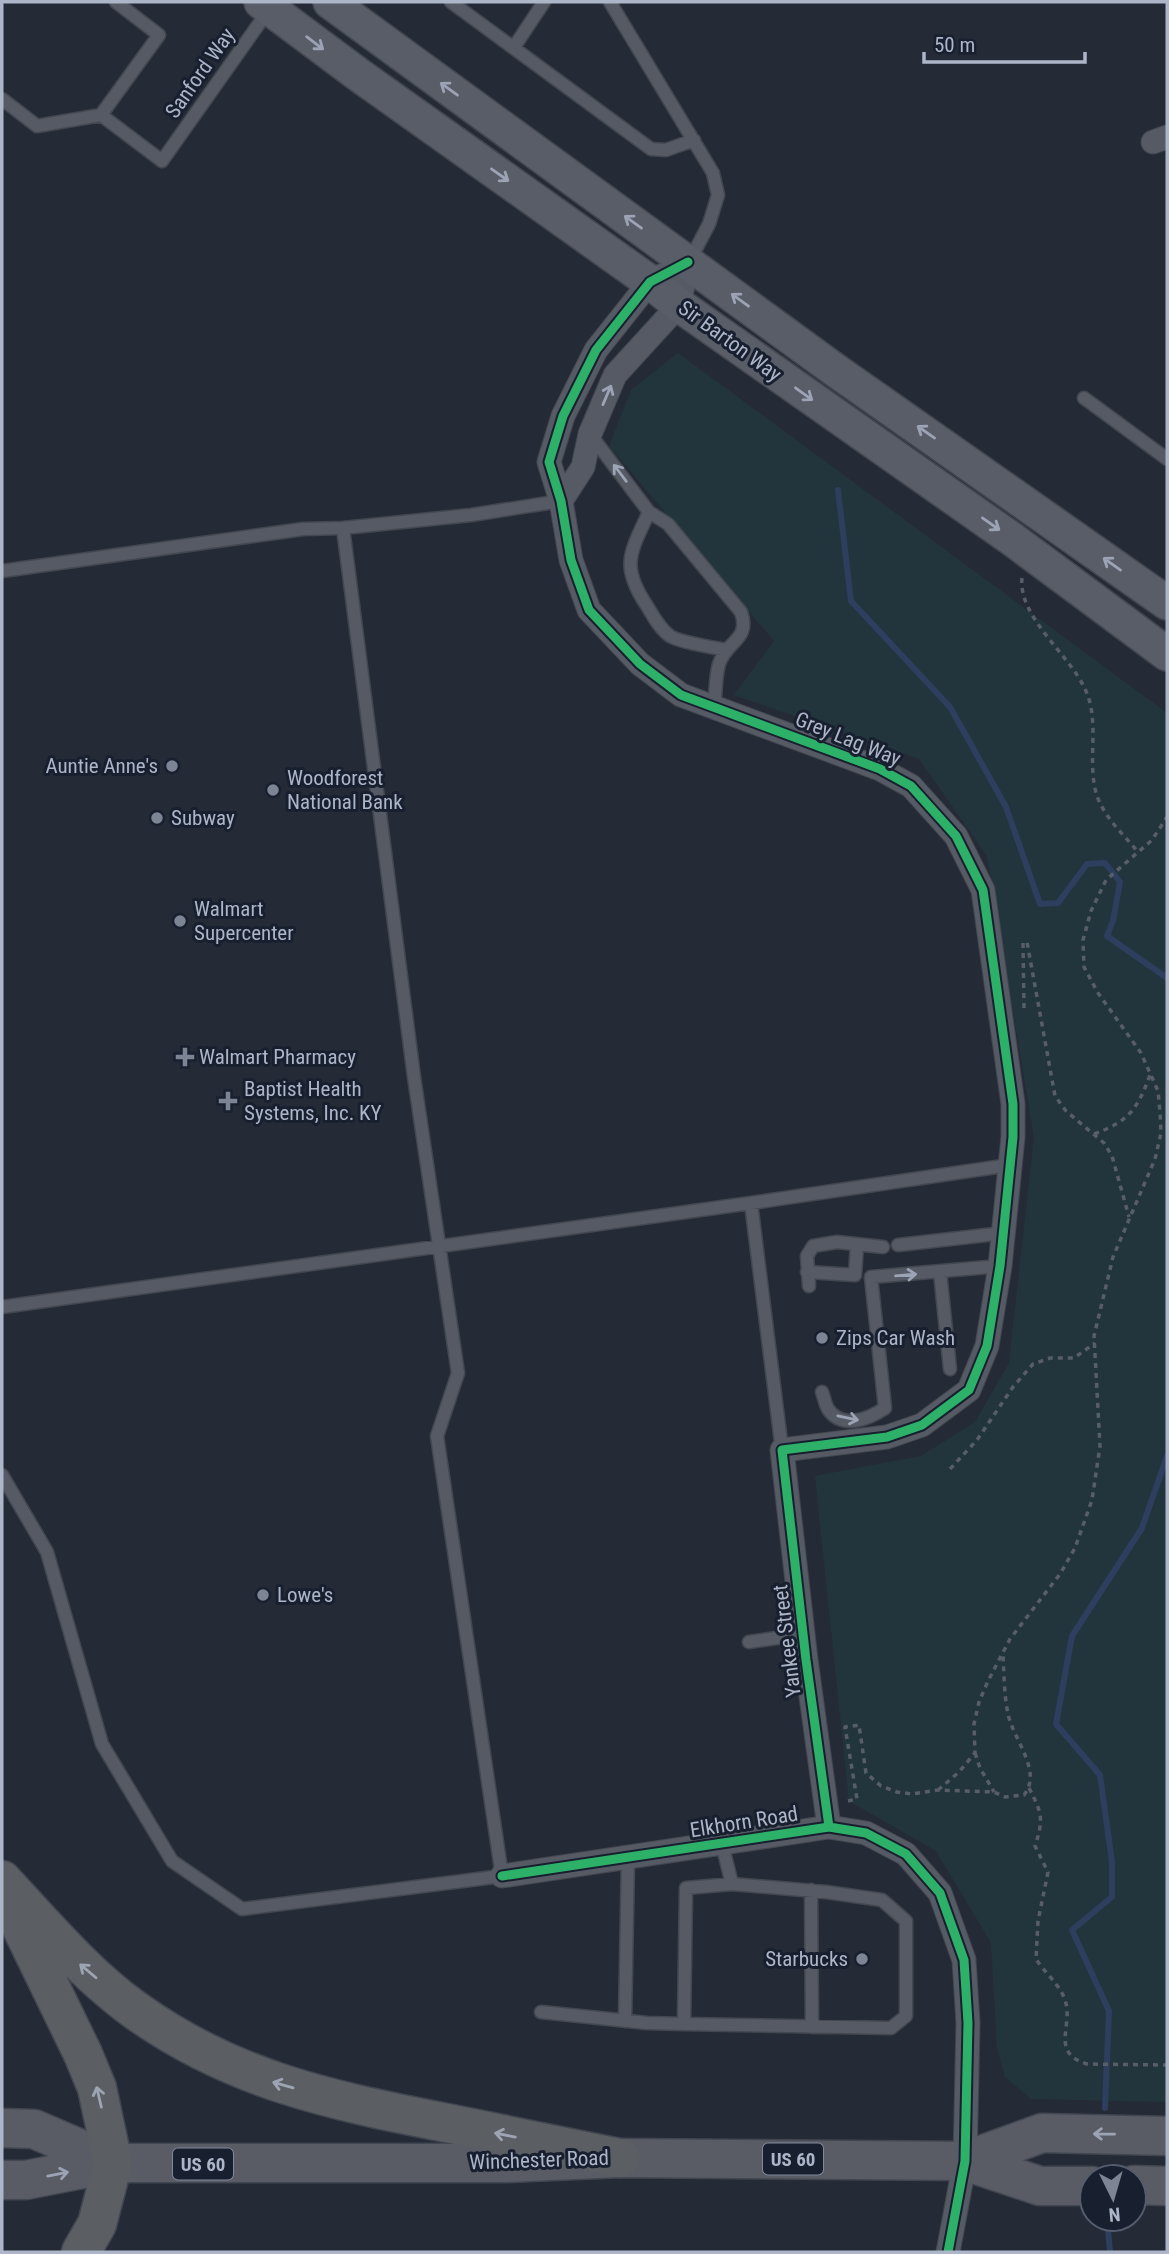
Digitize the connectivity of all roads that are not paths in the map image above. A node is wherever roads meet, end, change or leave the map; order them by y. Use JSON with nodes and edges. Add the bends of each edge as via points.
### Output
{"nodes":[{"id":1,"x":116,"y":2,"type":"edge"},
{"id":2,"x":330,"y":2,"type":"edge"},
{"id":3,"x":452,"y":2,"type":"edge"},
{"id":4,"x":544,"y":2,"type":"edge"},
{"id":5,"x":610,"y":2,"type":"edge"},
{"id":6,"x":268,"y":4,"type":"edge"},
{"id":7,"x":514,"y":47,"type":"junction"},
{"id":8,"x":2,"y":99,"type":"edge"},
{"id":9,"x":101,"y":115,"type":"junction"},
{"id":10,"x":694,"y":140,"type":"junction"},
{"id":11,"x":688,"y":262,"type":"junction"},
{"id":12,"x":650,"y":282,"type":"junction"},
{"id":13,"x":679,"y":304,"type":"junction"},
{"id":14,"x":1084,"y":398,"type":"dead end"},
{"id":15,"x":590,"y":434,"type":"junction"},
{"id":16,"x":1167,"y":459,"type":"edge"},
{"id":17,"x":561,"y":501,"type":"junction"},
{"id":18,"x":649,"y":512,"type":"junction"},
{"id":19,"x":343,"y":528,"type":"junction"},
{"id":20,"x":2,"y":570,"type":"edge"},
{"id":21,"x":1167,"y":603,"type":"edge"},
{"id":22,"x":727,"y":650,"type":"junction"},
{"id":23,"x":1167,"y":654,"type":"edge"},
{"id":24,"x":714,"y":708,"type":"junction"},
{"id":25,"x":1010,"y":1165,"type":"junction"},
{"id":26,"x":751,"y":1203,"type":"junction"},
{"id":27,"x":1004,"y":1233,"type":"junction"},
{"id":28,"x":439,"y":1244,"type":"junction"},
{"id":29,"x":857,"y":1245,"type":"junction"},
{"id":30,"x":898,"y":1245,"type":"dead end"},
{"id":31,"x":883,"y":1247,"type":"dead end"},
{"id":32,"x":1000,"y":1266,"type":"junction"},
{"id":33,"x":807,"y":1272,"type":"junction"},
{"id":34,"x":940,"y":1272,"type":"junction"},
{"id":35,"x":855,"y":1275,"type":"junction"},
{"id":36,"x":871,"y":1277,"type":"junction"},
{"id":37,"x":808,"y":1286,"type":"dead end"},
{"id":38,"x":2,"y":1307,"type":"edge"},
{"id":39,"x":950,"y":1369,"type":"dead end"},
{"id":40,"x":822,"y":1392,"type":"dead end"},
{"id":41,"x":782,"y":1450,"type":"junction"},
{"id":42,"x":2,"y":1475,"type":"edge"},
{"id":43,"x":803,"y":1634,"type":"junction"},
{"id":44,"x":749,"y":1642,"type":"dead end"},
{"id":45,"x":829,"y":1827,"type":"junction"},
{"id":46,"x":722,"y":1844,"type":"junction"},
{"id":47,"x":628,"y":1857,"type":"junction"},
{"id":48,"x":502,"y":1876,"type":"junction"},
{"id":49,"x":2,"y":1880,"type":"edge"},
{"id":50,"x":732,"y":1884,"type":"junction"},
{"id":51,"x":2,"y":1887,"type":"edge"},
{"id":52,"x":810,"y":1890,"type":"junction"},
{"id":53,"x":541,"y":2012,"type":"dead end"},
{"id":54,"x":625,"y":2021,"type":"junction"},
{"id":55,"x":684,"y":2024,"type":"junction"},
{"id":56,"x":812,"y":2027,"type":"junction"},
{"id":57,"x":2,"y":2128,"type":"edge"},
{"id":58,"x":1167,"y":2136,"type":"edge"},
{"id":59,"x":620,"y":2158,"type":"junction"},
{"id":60,"x":965,"y":2161,"type":"junction"},
{"id":61,"x":113,"y":2163,"type":"junction"},
{"id":62,"x":2,"y":2180,"type":"edge"},
{"id":63,"x":1148,"y":2185,"type":"edge"},
{"id":64,"x":1078,"y":2186,"type":"edge"},
{"id":65,"x":1167,"y":2186,"type":"edge"},
{"id":66,"x":81,"y":2252,"type":"edge"},
{"id":67,"x":948,"y":2252,"type":"edge"}],
"edges":[{"from":1,"to":9,"type":"lane","via":[[159,35]]},
{"from":11,"to":2,"type":"main road","name":"Sir Barton Way","one_way":true},
{"from":3,"to":7,"type":"lane"},
{"from":4,"to":7,"type":"lane"},
{"from":5,"to":10,"type":"lane"},
{"from":6,"to":9,"type":"lane","name":"Sanford Way","via":[[162,161]]},
{"from":6,"to":12,"type":"main road","name":"Sir Barton Way","one_way":true,"via":[[370,83]]},
{"from":7,"to":10,"type":"lane","via":[[650,149],[666,150]]},
{"from":8,"to":9,"type":"lane","via":[[37,126]]},
{"from":10,"to":11,"type":"lane","via":[[713,173],[718,195],[709,224]]},
{"from":11,"to":12,"type":"street","name":"Grey Lag Way"},
{"from":11,"to":13,"type":"street"},
{"from":21,"to":11,"type":"main road","name":"Sir Barton Way","one_way":true},
{"from":12,"to":13,"type":"main road","name":"Sir Barton Way"},
{"from":12,"to":17,"type":"street","name":"Grey Lag Way","via":[[596,350],[563,416],[549,462]]},
{"from":15,"to":13,"type":"street","one_way":true,"via":[[615,375]]},
{"from":13,"to":23,"type":"main road","name":"Sir Barton Way","one_way":true},
{"from":14,"to":16,"type":"lane"},
{"from":15,"to":17,"type":"street","via":[[583,467]]},
{"from":18,"to":15,"type":"lane","one_way":true},
{"from":17,"to":19,"type":"lane"},
{"from":17,"to":24,"type":"street","name":"Grey Lag Way","via":[[571,560],[589,610],[640,663],[681,695]]},
{"from":18,"to":22,"type":"lane","via":[[668,524],[741,612],[746,624]]},
{"from":18,"to":22,"type":"lane","via":[[629,565],[633,586],[671,638]]},
{"from":19,"to":20,"type":"lane","via":[[303,529]]},
{"from":19,"to":28,"type":"lane"},
{"from":22,"to":24,"type":"lane","via":[[720,663]]},
{"from":24,"to":25,"type":"street","name":"Grey Lag Way","via":[[880,769],[911,786],[956,836],[983,890],[1013,1104]]},
{"from":25,"to":26,"type":"lane"},
{"from":25,"to":27,"type":"street","name":"Grey Lag Way"},
{"from":26,"to":28,"type":"lane"},
{"from":26,"to":41,"type":"lane"},
{"from":27,"to":30,"type":"lane"},
{"from":27,"to":32,"type":"street","name":"Grey Lag Way"},
{"from":28,"to":38,"type":"lane"},
{"from":28,"to":48,"type":"lane","via":[[458,1373],[437,1436]]},
{"from":29,"to":31,"type":"lane"},
{"from":29,"to":33,"type":"lane","via":[[813,1246],[807,1256]]},
{"from":29,"to":35,"type":"lane"},
{"from":32,"to":34,"type":"lane"},
{"from":32,"to":41,"type":"street","name":"Grey Lag Way","via":[[988,1346],[969,1390],[922,1426],[887,1437]]},
{"from":33,"to":35,"type":"lane"},
{"from":33,"to":37,"type":"lane"},
{"from":36,"to":34,"type":"lane","one_way":true},
{"from":34,"to":39,"type":"lane"},
{"from":35,"to":36,"type":"lane"},
{"from":40,"to":36,"type":"lane","one_way":true,"via":[[827,1408],[849,1420],[861,1421],[885,1408]]},
{"from":41,"to":43,"type":"street","name":"Yankee Street"},
{"from":42,"to":48,"type":"lane","via":[[47,1552],[102,1744],[172,1861],[242,1909]]},
{"from":43,"to":44,"type":"lane"},
{"from":43,"to":45,"type":"street","name":"Yankee Street"},
{"from":45,"to":46,"type":"street","name":"Elkhorn Road"},
{"from":45,"to":60,"type":"street","name":"Elkhorn Road","via":[[866,1833],[906,1854],[940,1893],[964,1960],[968,2023]]},
{"from":46,"to":47,"type":"street","name":"Elkhorn Road"},
{"from":46,"to":50,"type":"lane"},
{"from":47,"to":48,"type":"street","name":"Elkhorn Road"},
{"from":47,"to":54,"type":"lane"},
{"from":59,"to":49,"type":"highway","one_way":true,"via":[[353,2104],[268,2080],[191,2046],[134,2009],[79,1963]]},
{"from":50,"to":52,"type":"lane"},
{"from":50,"to":55,"type":"lane","via":[[686,1888]]},
{"from":61,"to":51,"type":"highway","one_way":true,"via":[[93,2077]]},
{"from":52,"to":56,"type":"lane"},
{"from":52,"to":56,"type":"lane","via":[[883,1900],[906,1921],[906,2016],[891,2028]]},
{"from":53,"to":54,"type":"lane"},
{"from":54,"to":55,"type":"lane"},
{"from":55,"to":56,"type":"lane"},
{"from":57,"to":61,"type":"highway","name":"Winchester Road","number":"US 60","via":[[34,2129]]},
{"from":58,"to":60,"type":"highway","name":"Winchester Road","number":"US 60","one_way":true,"via":[[1042,2133]]},
{"from":59,"to":60,"type":"highway","name":"Winchester Road","number":"US 60"},
{"from":59,"to":61,"type":"highway","name":"Winchester Road","number":"US 60","via":[[493,2163]]},
{"from":60,"to":64,"type":"highway","name":"Winchester Road","number":"US 60","via":[[1040,2186]]},
{"from":60,"to":67,"type":"street","name":"Elkhorn Road"},
{"from":62,"to":61,"type":"highway","name":"Winchester Road","number":"US 60","one_way":true,"via":[[26,2180]]},
{"from":61,"to":66,"type":"highway","via":[[97,2224]]},
{"from":63,"to":65,"type":"highway"}]}
